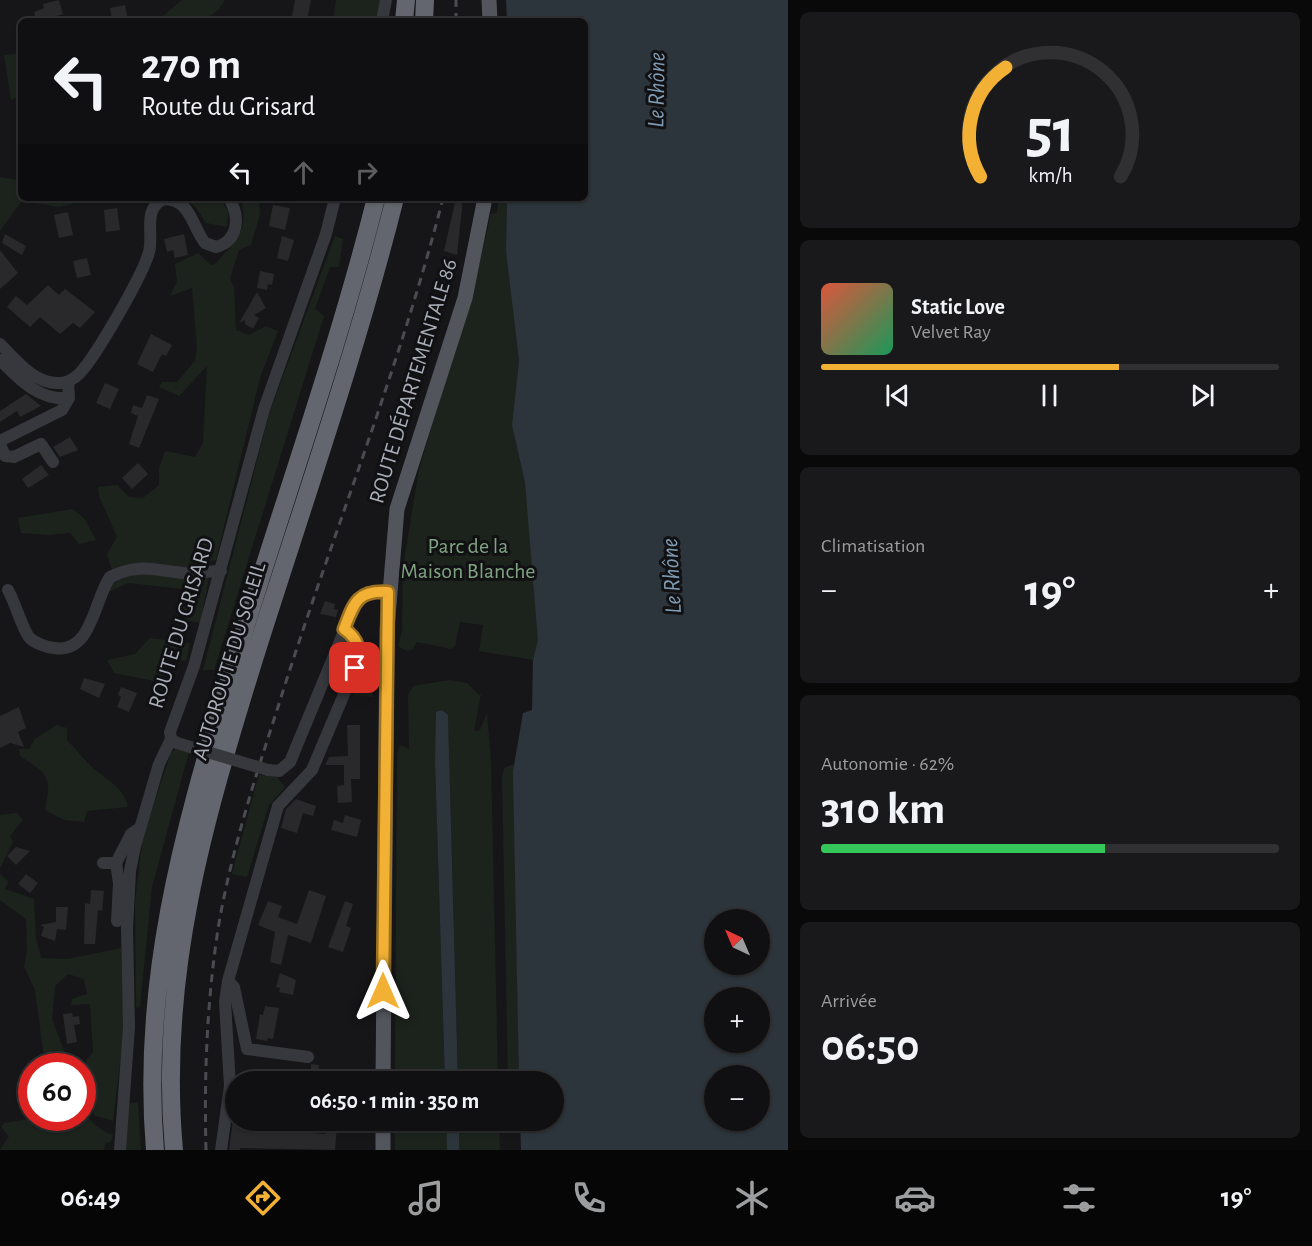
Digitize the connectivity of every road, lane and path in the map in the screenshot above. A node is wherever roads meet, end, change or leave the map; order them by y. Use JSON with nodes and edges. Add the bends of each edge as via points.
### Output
{"nodes":[{"id":1,"x":386,"y":0,"type":"edge"},
{"id":2,"x":406,"y":0,"type":"edge"},
{"id":3,"x":425,"y":0,"type":"edge"},
{"id":4,"x":489,"y":0,"type":"edge"},
{"id":5,"x":383,"y":18,"type":"edge"},
{"id":6,"x":404,"y":18,"type":"edge"},
{"id":7,"x":424,"y":18,"type":"edge"},
{"id":8,"x":490,"y":18,"type":"edge"},
{"id":9,"x":161,"y":201,"type":"edge"},
{"id":10,"x":173,"y":201,"type":"edge"},
{"id":11,"x":230,"y":201,"type":"edge"},
{"id":12,"x":334,"y":201,"type":"edge"},
{"id":13,"x":375,"y":201,"type":"edge"},
{"id":14,"x":394,"y":201,"type":"edge"},
{"id":15,"x":483,"y":201,"type":"edge"},
{"id":16,"x":0,"y":344,"type":"edge"},
{"id":17,"x":0,"y":360,"type":"edge"},
{"id":18,"x":68,"y":382,"type":"junction"},
{"id":19,"x":69,"y":398,"type":"junction"},
{"id":20,"x":0,"y":443,"type":"edge"},
{"id":21,"x":53,"y":462,"type":"dead end"},
{"id":22,"x":220,"y":571,"type":"junction"},
{"id":23,"x":8,"y":590,"type":"dead end"},
{"id":24,"x":388,"y":592,"type":"junction"},
{"id":25,"x":344,"y":629,"type":"junction"},
{"id":26,"x":174,"y":741,"type":"junction"},
{"id":27,"x":140,"y":828,"type":"junction"},
{"id":28,"x":103,"y":863,"type":"dead end"},
{"id":29,"x":116,"y":863,"type":"junction"},
{"id":30,"x":117,"y":921,"type":"dead end"},
{"id":31,"x":228,"y":981,"type":"junction"},
{"id":32,"x":308,"y":1057,"type":"dead end"},
{"id":33,"x":383,"y":1071,"type":"edge"},
{"id":34,"x":383,"y":1131,"type":"edge"},
{"id":35,"x":120,"y":1150,"type":"edge"},
{"id":36,"x":155,"y":1150,"type":"edge"},
{"id":37,"x":174,"y":1150,"type":"edge"},
{"id":38,"x":221,"y":1150,"type":"edge"},
{"id":39,"x":383,"y":1150,"type":"edge"}],
"edges":[{"from":1,"to":5,"type":"street"},
{"from":2,"to":6,"type":"highway"},
{"from":3,"to":7,"type":"highway"},
{"from":4,"to":8,"type":"main road"},
{"from":9,"to":18,"type":"street","via":[[151,209],[151,246],[144,265],[89,362]]},
{"from":10,"to":11,"type":"street","via":[[193,218],[205,243],[216,247],[230,240],[235,230],[237,219]]},
{"from":12,"to":22,"type":"street","name":"ROUTE DU GRISARD","via":[[264,409]]},
{"from":13,"to":36,"type":"highway","name":"AUTOROUTE DU SOLEIL","via":[[177,862],[156,1004]]},
{"from":14,"to":37,"type":"highway","name":"AUTOROUTE DU SOLEIL","via":[[195,866],[174,1003]]},
{"from":15,"to":24,"type":"main road","name":"ROUTE DÉPARTEMENTALE 86","via":[[465,298],[397,509]]},
{"from":16,"to":18,"type":"street","via":[[37,377],[58,384]]},
{"from":17,"to":19,"type":"street","via":[[38,393],[55,399]]},
{"from":18,"to":19,"type":"street"},
{"from":19,"to":20,"type":"street","via":[[62,410]]},
{"from":20,"to":21,"type":"street","via":[[5,456],[14,457],[41,444]]},
{"from":22,"to":23,"type":"street","via":[[184,573],[148,567],[127,569],[110,577],[82,638],[67,648],[45,646],[27,635]]},
{"from":22,"to":26,"type":"street","name":"ROUTE DU GRISARD","via":[[194,666],[170,732]]},
{"from":24,"to":25,"type":"street","name":"ROUTE DU GRISARD","via":[[360,596]]},
{"from":24,"to":33,"type":"main road","name":"ROUTE DÉPARTEMENTALE 86"},
{"from":25,"to":26,"type":"street","name":"ROUTE DU GRISARD","bridge":true,"via":[[290,762],[279,771]]},
{"from":25,"to":31,"type":"street","via":[[358,644],[358,661],[312,770],[278,806]]},
{"from":26,"to":27,"type":"street","via":[[159,764]]},
{"from":27,"to":29,"type":"street","via":[[131,834]]},
{"from":27,"to":35,"type":"street","via":[[128,900],[129,1027]]},
{"from":28,"to":29,"type":"street"},
{"from":29,"to":30,"type":"street"},
{"from":31,"to":32,"type":"street","via":[[234,987],[247,1049]]},
{"from":31,"to":38,"type":"street","via":[[225,1002],[230,1086]]},
{"from":34,"to":39,"type":"main road"}]}
